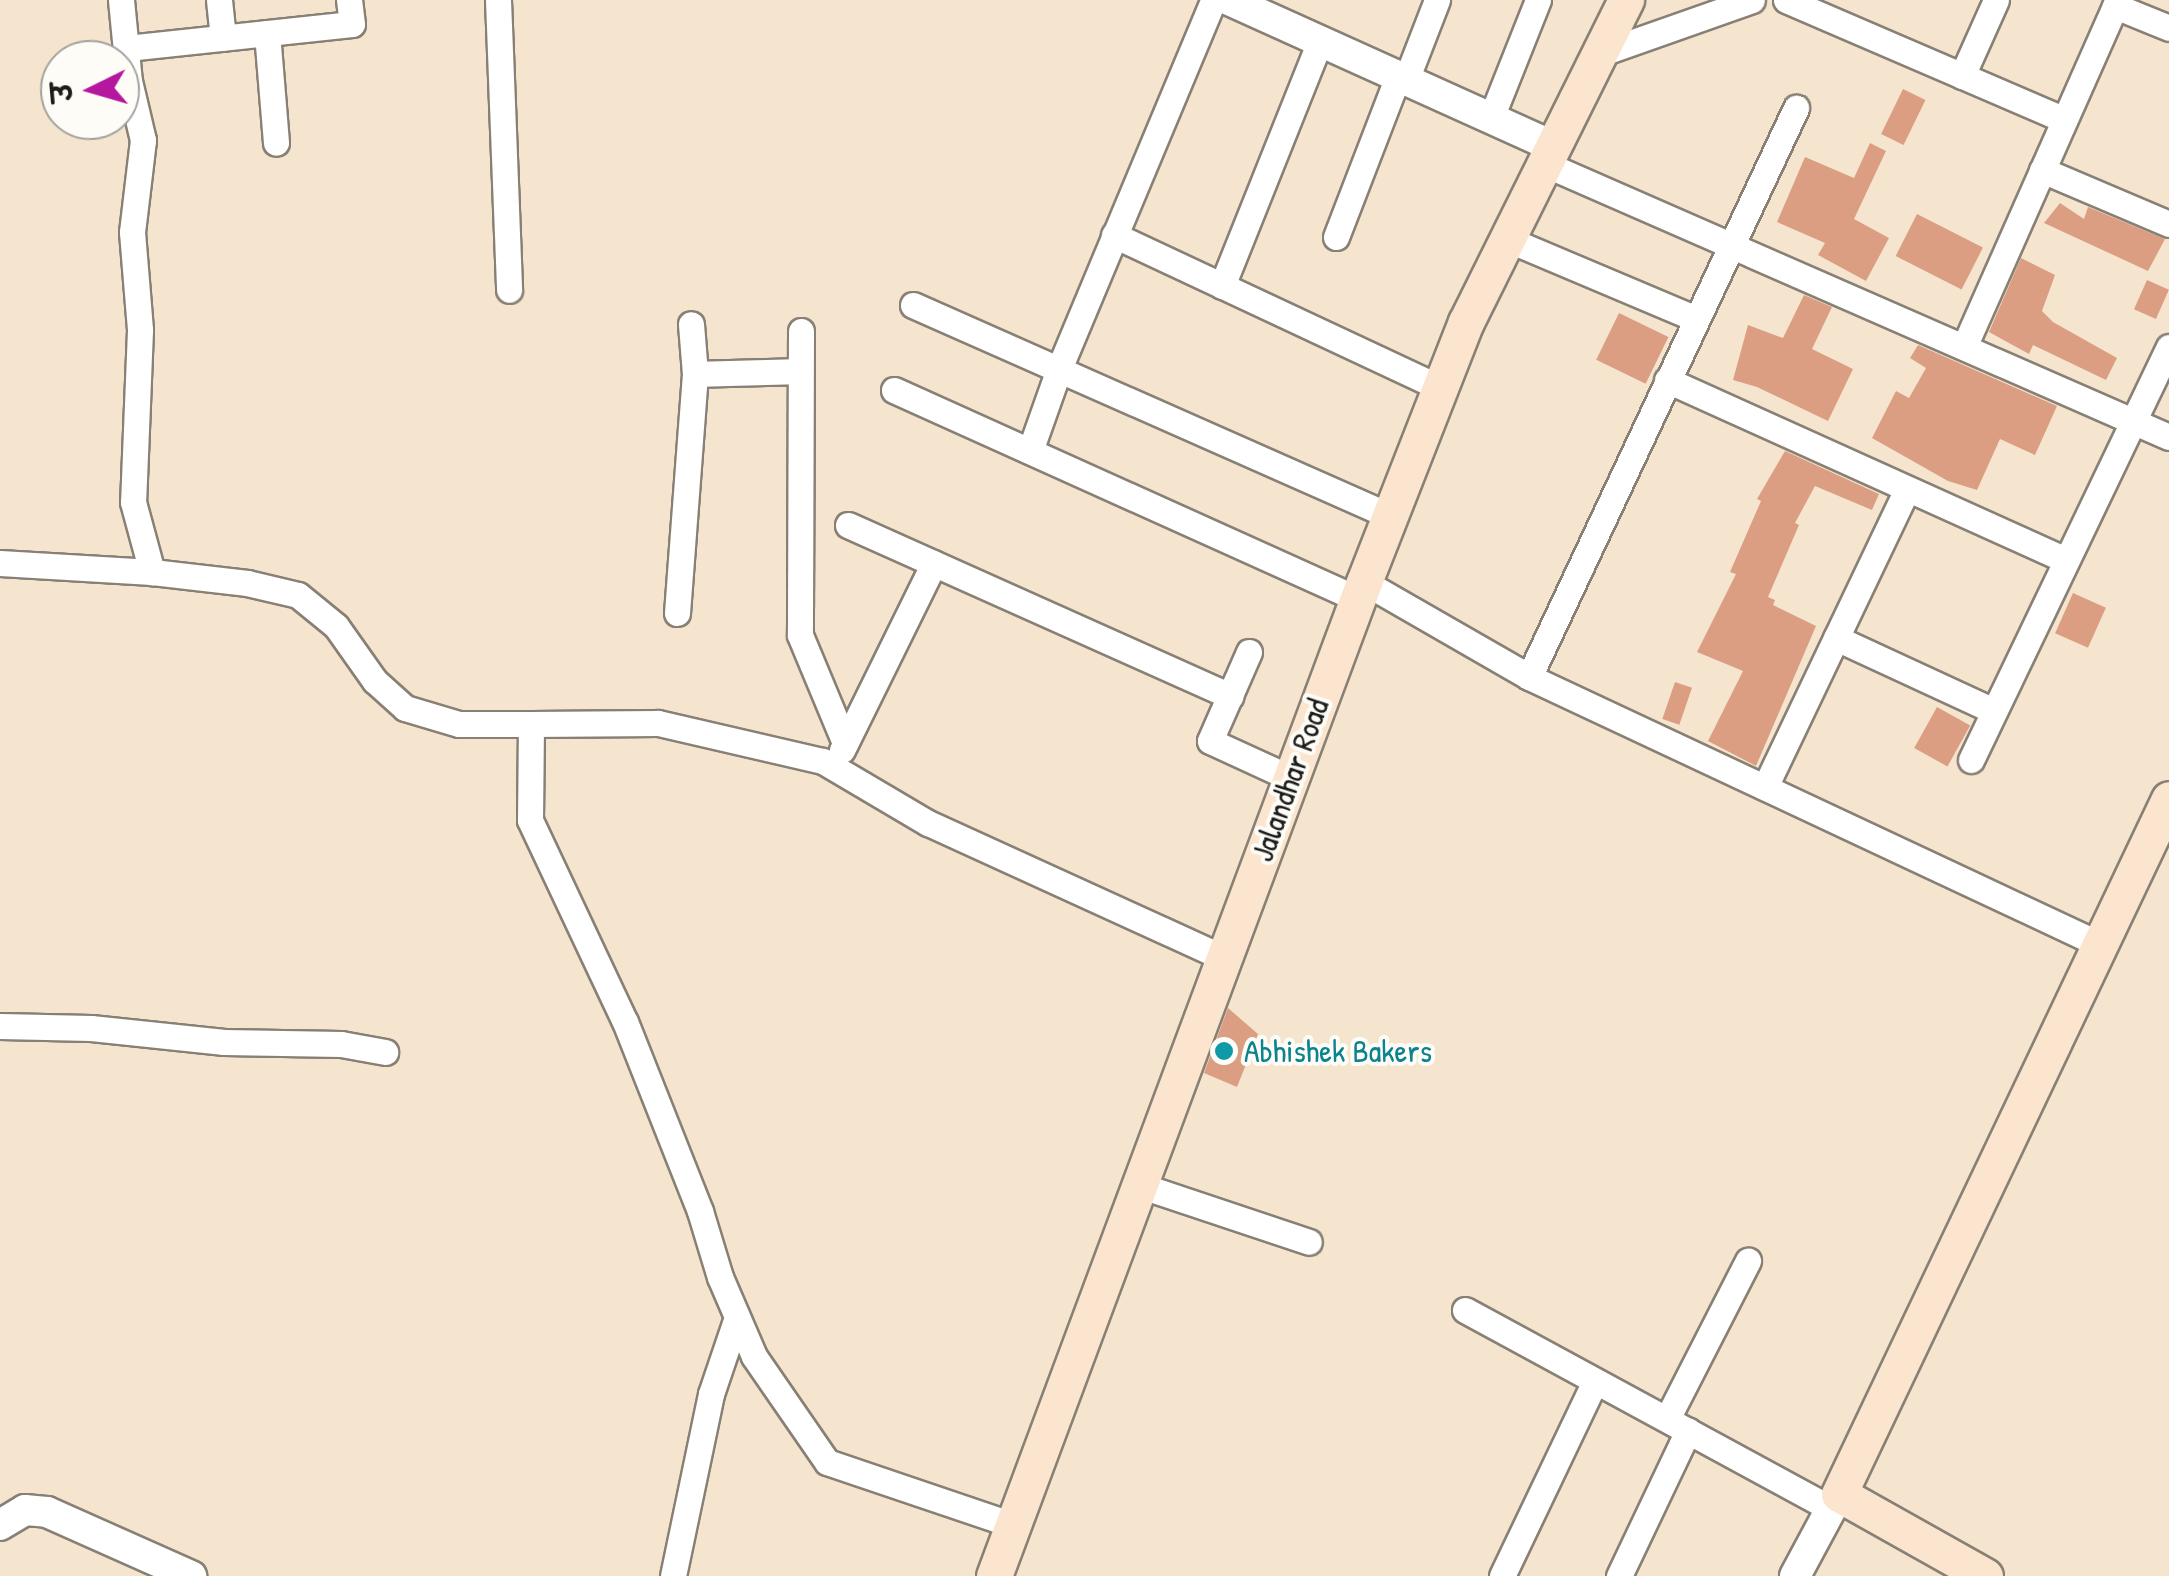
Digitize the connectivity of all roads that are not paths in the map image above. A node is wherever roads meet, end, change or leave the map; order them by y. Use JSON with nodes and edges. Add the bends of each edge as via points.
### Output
{"nodes":[{"id":1,"x":121,"y":0,"type":"edge"},
{"id":2,"x":218,"y":0,"type":"edge"},
{"id":3,"x":349,"y":0,"type":"edge"},
{"id":4,"x":498,"y":0,"type":"edge"},
{"id":5,"x":1213,"y":0,"type":"edge"},
{"id":6,"x":1229,"y":0,"type":"edge"},
{"id":7,"x":1437,"y":0,"type":"edge"},
{"id":8,"x":1538,"y":0,"type":"edge"},
{"id":9,"x":1626,"y":0,"type":"edge"},
{"id":10,"x":1752,"y":0,"type":"edge"},
{"id":11,"x":1786,"y":0,"type":"edge"},
{"id":12,"x":1996,"y":0,"type":"edge"},
{"id":13,"x":2116,"y":3,"type":"edge"},
{"id":14,"x":1270,"y":8,"type":"edge"},
{"id":15,"x":2169,"y":28,"type":"edge"},
{"id":16,"x":267,"y":33,"type":"junction"},
{"id":17,"x":223,"y":38,"type":"junction"},
{"id":18,"x":125,"y":40,"type":"edge"},
{"id":19,"x":1320,"y":41,"type":"junction"},
{"id":20,"x":140,"y":47,"type":"edge"},
{"id":21,"x":1599,"y":54,"type":"junction"},
{"id":22,"x":1962,"y":76,"type":"junction"},
{"id":23,"x":1402,"y":78,"type":"junction"},
{"id":24,"x":1796,"y":108,"type":"dead end"},
{"id":25,"x":1491,"y":118,"type":"junction"},
{"id":26,"x":2064,"y":120,"type":"junction"},
{"id":27,"x":140,"y":124,"type":"edge"},
{"id":28,"x":276,"y":143,"type":"dead end"},
{"id":29,"x":1549,"y":155,"type":"junction"},
{"id":30,"x":2042,"y":170,"type":"junction"},
{"id":31,"x":2169,"y":224,"type":"edge"},
{"id":32,"x":1114,"y":235,"type":"junction"},
{"id":33,"x":1336,"y":237,"type":"dead end"},
{"id":34,"x":1507,"y":239,"type":"junction"},
{"id":35,"x":1731,"y":244,"type":"junction"},
{"id":36,"x":1222,"y":286,"type":"junction"},
{"id":37,"x":509,"y":290,"type":"dead end"},
{"id":38,"x":913,"y":305,"type":"dead end"},
{"id":39,"x":1696,"y":319,"type":"junction"},
{"id":40,"x":691,"y":324,"type":"dead end"},
{"id":41,"x":801,"y":331,"type":"dead end"},
{"id":42,"x":1964,"y":346,"type":"junction"},
{"id":43,"x":2169,"y":348,"type":"edge"},
{"id":44,"x":1058,"y":369,"type":"junction"},
{"id":45,"x":800,"y":371,"type":"junction"},
{"id":46,"x":695,"y":374,"type":"junction"},
{"id":47,"x":1667,"y":380,"type":"junction"},
{"id":48,"x":1440,"y":388,"type":"junction"},
{"id":49,"x":894,"y":390,"type":"dead end"},
{"id":50,"x":2133,"y":421,"type":"junction"},
{"id":51,"x":2169,"y":437,"type":"edge"},
{"id":52,"x":1030,"y":452,"type":"junction"},
{"id":53,"x":1907,"y":488,"type":"junction"},
{"id":54,"x":1390,"y":516,"type":"junction"},
{"id":55,"x":848,"y":525,"type":"dead end"},
{"id":56,"x":2065,"y":560,"type":"junction"},
{"id":57,"x":0,"y":563,"type":"edge"},
{"id":58,"x":934,"y":563,"type":"junction"},
{"id":59,"x":152,"y":572,"type":"junction"},
{"id":60,"x":1361,"y":590,"type":"junction"},
{"id":61,"x":678,"y":613,"type":"dead end"},
{"id":62,"x":1836,"y":638,"type":"junction"},
{"id":63,"x":1250,"y":652,"type":"dead end"},
{"id":64,"x":1530,"y":677,"type":"junction"},
{"id":65,"x":1230,"y":696,"type":"junction"},
{"id":66,"x":1994,"y":711,"type":"junction"},
{"id":67,"x":531,"y":724,"type":"junction"},
{"id":68,"x":846,"y":743,"type":"junction"},
{"id":69,"x":1971,"y":760,"type":"dead end"},
{"id":70,"x":834,"y":768,"type":"junction"},
{"id":71,"x":1291,"y":778,"type":"junction"},
{"id":72,"x":1765,"y":788,"type":"junction"},
{"id":73,"x":2169,"y":799,"type":"edge"},
{"id":74,"x":2099,"y":944,"type":"junction"},
{"id":75,"x":1224,"y":958,"type":"junction"},
{"id":76,"x":0,"y":1026,"type":"edge"},
{"id":77,"x":384,"y":1052,"type":"dead end"},
{"id":78,"x":1139,"y":1185,"type":"junction"},
{"id":79,"x":1309,"y":1242,"type":"dead end"},
{"id":80,"x":1748,"y":1260,"type":"dead end"},
{"id":81,"x":1465,"y":1310,"type":"dead end"},
{"id":82,"x":737,"y":1316,"type":"junction"},
{"id":83,"x":1596,"y":1381,"type":"junction"},
{"id":84,"x":1677,"y":1425,"type":"junction"},
{"id":85,"x":1834,"y":1501,"type":"junction"},
{"id":86,"x":8,"y":1509,"type":"edge"},
{"id":87,"x":1013,"y":1525,"type":"junction"},
{"id":88,"x":190,"y":1576,"type":"edge"},
{"id":89,"x":672,"y":1576,"type":"edge"},
{"id":90,"x":994,"y":1576,"type":"edge"},
{"id":91,"x":1502,"y":1576,"type":"edge"},
{"id":92,"x":1620,"y":1576,"type":"edge"},
{"id":93,"x":1795,"y":1576,"type":"edge"},
{"id":94,"x":1985,"y":1576,"type":"edge"}],
"edges":[{"from":1,"to":18,"type":"street"},
{"from":2,"to":17,"type":"street"},
{"from":3,"to":16,"type":"street","via":[[352,24]]},
{"from":4,"to":37,"type":"street"},
{"from":5,"to":32,"type":"street"},
{"from":6,"to":14,"type":"street"},
{"from":7,"to":23,"type":"street"},
{"from":8,"to":25,"type":"street"},
{"from":9,"to":21,"type":"main road","name":"Jalandhar Road"},
{"from":10,"to":21,"type":"street"},
{"from":11,"to":22,"type":"street"},
{"from":12,"to":22,"type":"street"},
{"from":13,"to":15,"type":"street"},
{"from":13,"to":26,"type":"street"},
{"from":14,"to":19,"type":"street"},
{"from":16,"to":17,"type":"street"},
{"from":16,"to":28,"type":"street"},
{"from":17,"to":20,"type":"street"},
{"from":19,"to":23,"type":"street"},
{"from":19,"to":36,"type":"street"},
{"from":21,"to":29,"type":"main road","name":"Jalandhar Road"},
{"from":22,"to":26,"type":"street"},
{"from":23,"to":25,"type":"street"},
{"from":23,"to":33,"type":"street"},
{"from":24,"to":35,"type":"street"},
{"from":25,"to":29,"type":"street"},
{"from":26,"to":30,"type":"street"},
{"from":27,"to":59,"type":"street","via":[[132,232],[140,330],[132,502]]},
{"from":29,"to":34,"type":"main road","name":"Jalandhar Road"},
{"from":29,"to":35,"type":"street"},
{"from":30,"to":31,"type":"street"},
{"from":30,"to":42,"type":"street"},
{"from":32,"to":36,"type":"street"},
{"from":32,"to":44,"type":"street"},
{"from":34,"to":39,"type":"street"},
{"from":34,"to":48,"type":"main road","name":"Jalandhar Road"},
{"from":35,"to":39,"type":"street"},
{"from":35,"to":42,"type":"street"},
{"from":36,"to":48,"type":"street"},
{"from":38,"to":44,"type":"street"},
{"from":39,"to":47,"type":"street"},
{"from":40,"to":46,"type":"street"},
{"from":41,"to":45,"type":"street"},
{"from":42,"to":50,"type":"street"},
{"from":43,"to":50,"type":"street"},
{"from":44,"to":52,"type":"street"},
{"from":44,"to":54,"type":"street"},
{"from":45,"to":46,"type":"street"},
{"from":45,"to":68,"type":"street","via":[[800,635]]},
{"from":46,"to":61,"type":"street"},
{"from":47,"to":53,"type":"street"},
{"from":47,"to":64,"type":"street"},
{"from":48,"to":54,"type":"main road","name":"Jalandhar Road"},
{"from":49,"to":52,"type":"street"},
{"from":50,"to":51,"type":"street"},
{"from":50,"to":56,"type":"street"},
{"from":52,"to":60,"type":"street"},
{"from":53,"to":56,"type":"street"},
{"from":53,"to":62,"type":"street"},
{"from":54,"to":60,"type":"main road","name":"Jalandhar Road"},
{"from":55,"to":58,"type":"street"},
{"from":56,"to":66,"type":"street"},
{"from":57,"to":59,"type":"street"},
{"from":58,"to":65,"type":"street"},
{"from":58,"to":68,"type":"street"},
{"from":59,"to":67,"type":"street","via":[[298,594],[336,626],[375,681],[405,708],[459,724]]},
{"from":60,"to":64,"type":"street"},
{"from":60,"to":71,"type":"main road","name":"Jalandhar Road"},
{"from":62,"to":66,"type":"street"},
{"from":62,"to":72,"type":"street"},
{"from":63,"to":65,"type":"street"},
{"from":64,"to":72,"type":"street"},
{"from":65,"to":71,"type":"street","via":[[1210,741]]},
{"from":66,"to":69,"type":"street"},
{"from":67,"to":70,"type":"street","via":[[658,723]]},
{"from":67,"to":82,"type":"street","via":[[530,820],[625,1022]]},
{"from":68,"to":70,"type":"street"},
{"from":70,"to":75,"type":"street","via":[[928,823]]},
{"from":71,"to":75,"type":"main road","name":"Jalandhar Road"},
{"from":72,"to":74,"type":"street"},
{"from":73,"to":74,"type":"main road"},
{"from":74,"to":85,"type":"main road"},
{"from":75,"to":78,"type":"main road","name":"Jalandhar Road"},
{"from":76,"to":77,"type":"street","via":[[341,1044]]},
{"from":78,"to":79,"type":"street"},
{"from":78,"to":87,"type":"main road","name":"Jalandhar Road"},
{"from":80,"to":84,"type":"street"},
{"from":81,"to":83,"type":"street"},
{"from":82,"to":87,"type":"street","via":[[754,1356],[827,1462]]},
{"from":82,"to":89,"type":"street","via":[[711,1394]]},
{"from":83,"to":84,"type":"street"},
{"from":83,"to":91,"type":"street"},
{"from":84,"to":85,"type":"street"},
{"from":84,"to":92,"type":"street"},
{"from":85,"to":93,"type":"street"},
{"from":85,"to":94,"type":"main road"},
{"from":86,"to":88,"type":"street","via":[[47,1512]]},
{"from":87,"to":90,"type":"main road","name":"Jalandhar Road"}]}
